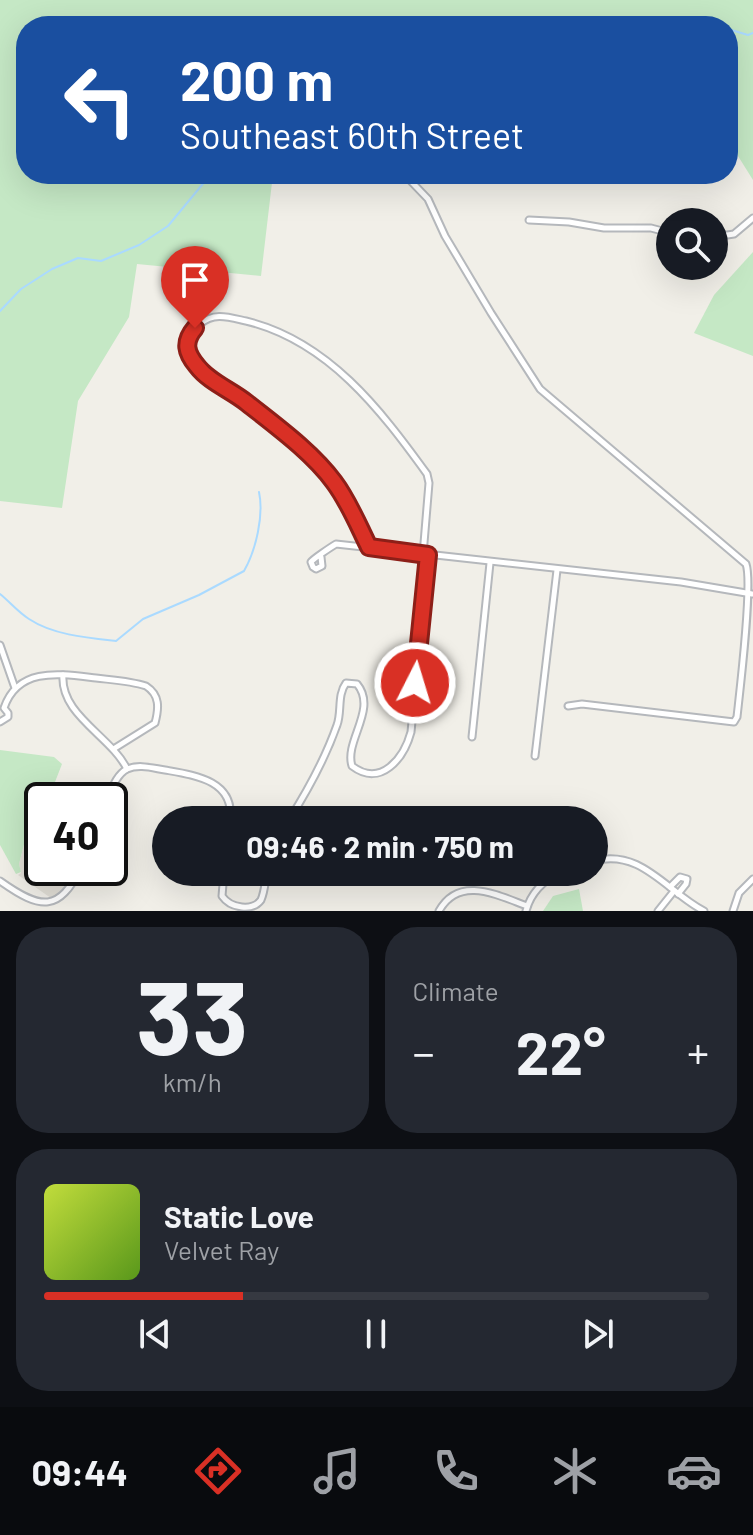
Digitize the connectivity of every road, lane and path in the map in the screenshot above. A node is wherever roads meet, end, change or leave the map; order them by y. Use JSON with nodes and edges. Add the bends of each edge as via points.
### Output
{"nodes":[{"id":1,"x":414,"y":184,"type":"edge"},
{"id":2,"x":753,"y":218,"type":"edge"},
{"id":3,"x":529,"y":220,"type":"dead end"},
{"id":4,"x":656,"y":229,"type":"edge"},
{"id":5,"x":728,"y":235,"type":"edge"},
{"id":6,"x":369,"y":547,"type":"junction"},
{"id":7,"x":425,"y":555,"type":"junction"},
{"id":8,"x":321,"y":557,"type":"dead end"},
{"id":9,"x":490,"y":563,"type":"junction"},
{"id":10,"x":557,"y":570,"type":"junction"},
{"id":11,"x":752,"y":594,"type":"edge"},
{"id":12,"x":0,"y":645,"type":"edge"},
{"id":13,"x":63,"y":675,"type":"junction"},
{"id":14,"x":15,"y":688,"type":"junction"},
{"id":15,"x":568,"y":706,"type":"dead end"},
{"id":16,"x":2,"y":708,"type":"edge"},
{"id":17,"x":0,"y":722,"type":"edge"},
{"id":18,"x":472,"y":737,"type":"dead end"},
{"id":19,"x":115,"y":748,"type":"junction"},
{"id":20,"x":535,"y":756,"type":"dead end"},
{"id":21,"x":127,"y":769,"type":"junction"},
{"id":22,"x":115,"y":782,"type":"edge"},
{"id":23,"x":229,"y":806,"type":"edge"},
{"id":24,"x":298,"y":806,"type":"edge"},
{"id":25,"x":608,"y":858,"type":"edge"},
{"id":26,"x":753,"y":879,"type":"edge"},
{"id":27,"x":0,"y":881,"type":"edge"},
{"id":28,"x":75,"y":886,"type":"edge"},
{"id":29,"x":223,"y":886,"type":"edge"},
{"id":30,"x":264,"y":886,"type":"edge"},
{"id":31,"x":541,"y":886,"type":"edge"},
{"id":32,"x":674,"y":891,"type":"junction"},
{"id":33,"x":526,"y":908,"type":"edge"},
{"id":34,"x":240,"y":910,"type":"edge"},
{"id":35,"x":439,"y":911,"type":"edge"},
{"id":36,"x":658,"y":911,"type":"edge"},
{"id":37,"x":704,"y":911,"type":"edge"},
{"id":38,"x":733,"y":911,"type":"edge"}],
"edges":[{"from":1,"to":11,"type":"street","via":[[428,199],[445,236],[540,389],[746,564]]},
{"from":2,"to":5,"type":"street"},
{"from":3,"to":4,"type":"street"},
{"from":6,"to":7,"type":"street"},
{"from":6,"to":7,"type":"street","via":[[333,479],[250,405],[202,372],[191,357],[186,346],[190,334],[206,320],[215,316],[251,322],[305,345],[358,389],[427,474]]},
{"from":6,"to":8,"type":"street","via":[[336,544]]},
{"from":7,"to":9,"type":"street"},
{"from":7,"to":24,"type":"street","via":[[409,740],[402,755],[380,772],[355,769],[350,759],[360,725],[362,690],[354,683],[343,685],[337,726]]},
{"from":9,"to":10,"type":"street"},
{"from":9,"to":18,"type":"street"},
{"from":10,"to":11,"type":"street"},
{"from":10,"to":20,"type":"street"},
{"from":11,"to":15,"type":"street","via":[[737,717],[730,723]]},
{"from":12,"to":14,"type":"street"},
{"from":13,"to":14,"type":"street","via":[[36,677]]},
{"from":13,"to":19,"type":"street","via":[[70,705]]},
{"from":13,"to":19,"type":"street","via":[[150,688],[158,701],[155,723]]},
{"from":14,"to":16,"type":"street"},
{"from":16,"to":17,"type":"street","via":[[8,717]]},
{"from":19,"to":21,"type":"street"},
{"from":21,"to":22,"type":"street"},
{"from":21,"to":23,"type":"street","via":[[143,766],[216,784]]},
{"from":25,"to":32,"type":"street","via":[[644,867]]},
{"from":26,"to":38,"type":"street","via":[[739,893]]},
{"from":27,"to":28,"type":"street","via":[[45,908],[66,901]]},
{"from":29,"to":34,"type":"street","via":[[222,896]]},
{"from":30,"to":34,"type":"street","via":[[260,903]]},
{"from":31,"to":33,"type":"street"},
{"from":32,"to":36,"type":"street"},
{"from":32,"to":37,"type":"street"},
{"from":33,"to":35,"type":"street","via":[[471,890],[455,894]]}]}
